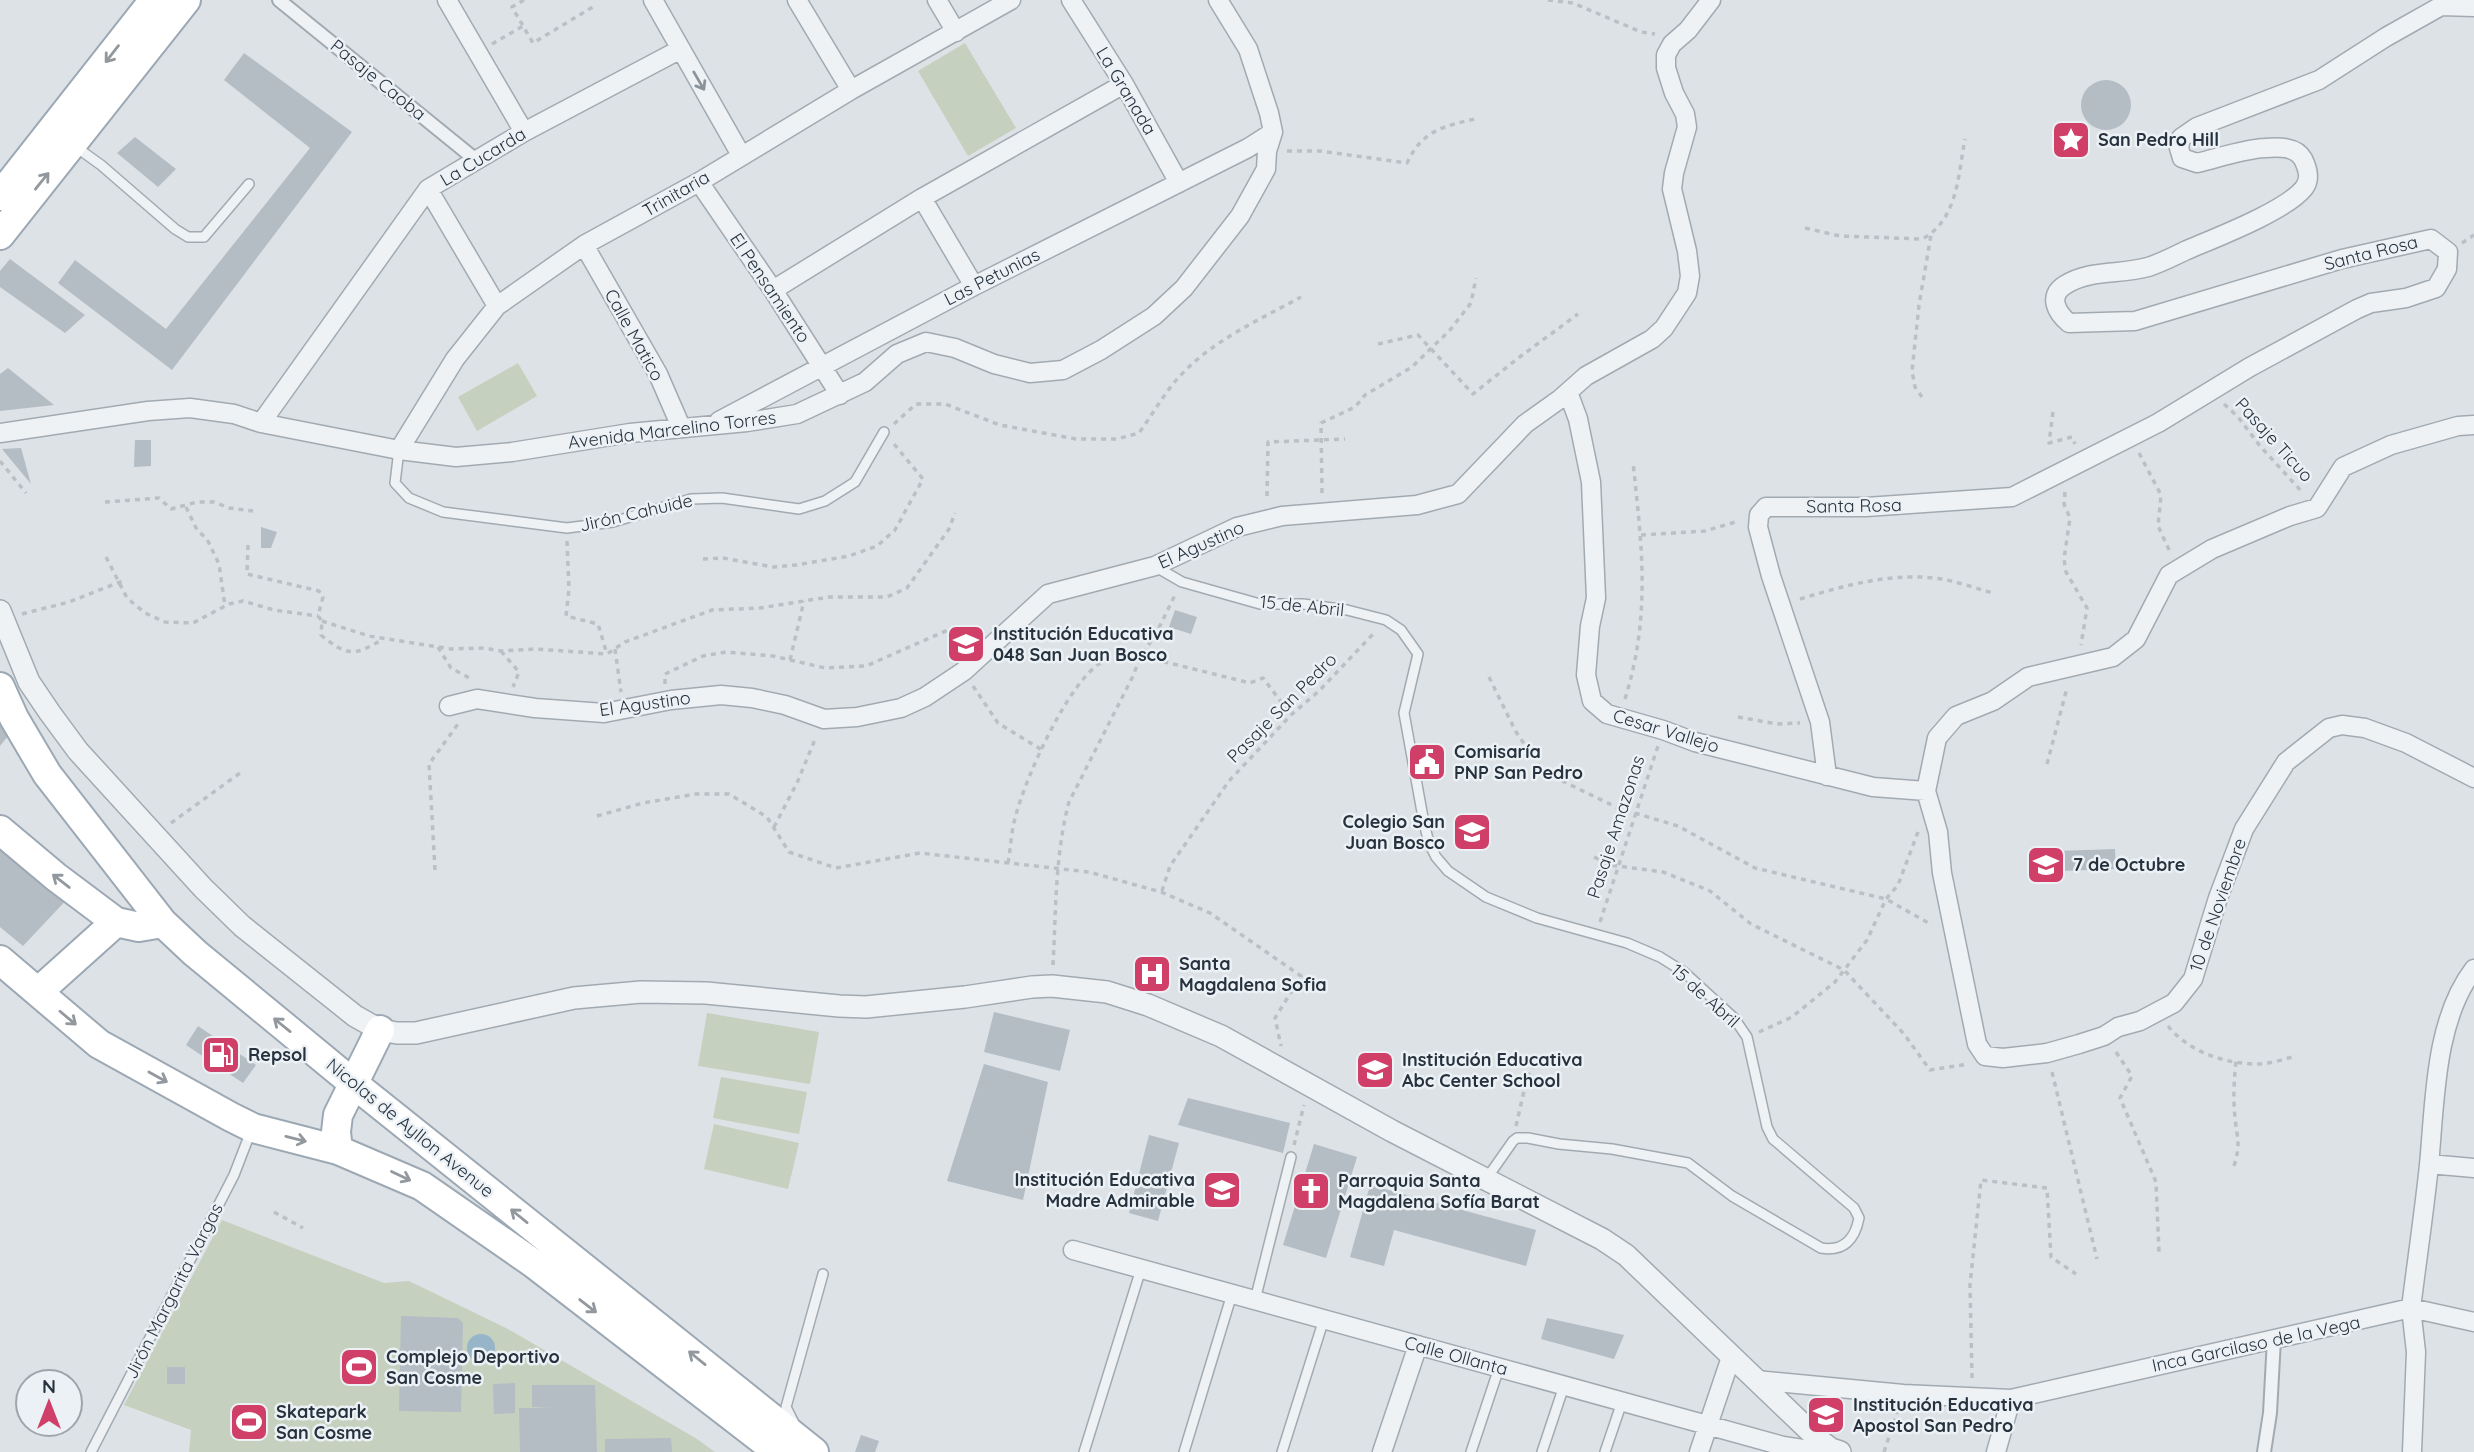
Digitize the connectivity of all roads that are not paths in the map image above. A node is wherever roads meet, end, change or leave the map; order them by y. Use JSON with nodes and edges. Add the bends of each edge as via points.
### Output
{"nodes":[{"id":1,"x":154,"y":0,"type":"edge"},
{"id":2,"x":186,"y":0,"type":"edge"},
{"id":3,"x":279,"y":0,"type":"edge"},
{"id":4,"x":447,"y":0,"type":"edge"},
{"id":5,"x":653,"y":0,"type":"edge"},
{"id":6,"x":797,"y":0,"type":"edge"},
{"id":7,"x":937,"y":0,"type":"edge"},
{"id":8,"x":1010,"y":0,"type":"edge"},
{"id":9,"x":1071,"y":0,"type":"edge"},
{"id":10,"x":1218,"y":0,"type":"edge"},
{"id":11,"x":1712,"y":0,"type":"edge"},
{"id":12,"x":2474,"y":7,"type":"edge"},
{"id":13,"x":956,"y":32,"type":"junction"},
{"id":14,"x":681,"y":50,"type":"junction"},
{"id":15,"x":1124,"y":84,"type":"junction"},
{"id":16,"x":851,"y":90,"type":"junction"},
{"id":17,"x":524,"y":132,"type":"junction"},
{"id":18,"x":1273,"y":132,"type":"junction"},
{"id":19,"x":72,"y":144,"type":"junction"},
{"id":20,"x":741,"y":155,"type":"junction"},
{"id":21,"x":476,"y":160,"type":"junction"},
{"id":22,"x":699,"y":182,"type":"junction"},
{"id":23,"x":1179,"y":183,"type":"junction"},
{"id":24,"x":249,"y":184,"type":"dead end"},
{"id":25,"x":428,"y":190,"type":"junction"},
{"id":26,"x":922,"y":198,"type":"junction"},
{"id":27,"x":5,"y":199,"type":"edge"},
{"id":28,"x":0,"y":235,"type":"edge"},
{"id":29,"x":584,"y":245,"type":"junction"},
{"id":30,"x":974,"y":286,"type":"junction"},
{"id":31,"x":773,"y":290,"type":"junction"},
{"id":32,"x":497,"y":306,"type":"junction"},
{"id":33,"x":822,"y":366,"type":"junction"},
{"id":34,"x":1569,"y":392,"type":"junction"},
{"id":35,"x":840,"y":395,"type":"junction"},
{"id":36,"x":261,"y":423,"type":"junction"},
{"id":37,"x":713,"y":424,"type":"junction"},
{"id":38,"x":2474,"y":425,"type":"edge"},
{"id":39,"x":681,"y":427,"type":"junction"},
{"id":40,"x":884,"y":432,"type":"road end"},
{"id":41,"x":0,"y":433,"type":"edge"},
{"id":42,"x":399,"y":450,"type":"junction"},
{"id":43,"x":1155,"y":566,"type":"junction"},
{"id":44,"x":1,"y":615,"type":"edge"},
{"id":45,"x":0,"y":687,"type":"edge"},
{"id":46,"x":449,"y":706,"type":"dead end"},
{"id":47,"x":1828,"y":776,"type":"junction"},
{"id":48,"x":2474,"y":778,"type":"edge"},
{"id":49,"x":1928,"y":799,"type":"junction"},
{"id":50,"x":0,"y":830,"type":"edge"},
{"id":51,"x":116,"y":922,"type":"junction"},
{"id":52,"x":163,"y":923,"type":"junction"},
{"id":53,"x":0,"y":960,"type":"edge"},
{"id":54,"x":2474,"y":970,"type":"edge"},
{"id":55,"x":38,"y":992,"type":"junction"},
{"id":56,"x":2466,"y":996,"type":"edge"},
{"id":57,"x":380,"y":1030,"type":"junction"},
{"id":58,"x":354,"y":1084,"type":"junction"},
{"id":59,"x":253,"y":1128,"type":"junction"},
{"id":60,"x":338,"y":1150,"type":"junction"},
{"id":61,"x":1291,"y":1157,"type":"road end"},
{"id":62,"x":2429,"y":1164,"type":"junction"},
{"id":63,"x":2474,"y":1168,"type":"edge"},
{"id":64,"x":1487,"y":1178,"type":"junction"},
{"id":65,"x":1073,"y":1250,"type":"dead end"},
{"id":66,"x":1140,"y":1269,"type":"junction"},
{"id":67,"x":823,"y":1274,"type":"dead end"},
{"id":68,"x":1232,"y":1294,"type":"junction"},
{"id":69,"x":1255,"y":1300,"type":"junction"},
{"id":70,"x":2411,"y":1308,"type":"junction"},
{"id":71,"x":1324,"y":1320,"type":"junction"},
{"id":72,"x":2474,"y":1322,"type":"edge"},
{"id":73,"x":2274,"y":1339,"type":"junction"},
{"id":74,"x":1418,"y":1345,"type":"junction"},
{"id":75,"x":1731,"y":1357,"type":"junction"},
{"id":76,"x":1499,"y":1368,"type":"junction"},
{"id":77,"x":1756,"y":1380,"type":"junction"},
{"id":78,"x":1564,"y":1386,"type":"junction"},
{"id":79,"x":2011,"y":1399,"type":"junction"},
{"id":80,"x":1622,"y":1402,"type":"junction"},
{"id":81,"x":1708,"y":1426,"type":"junction"},
{"id":82,"x":1835,"y":1450,"type":"edge"},
{"id":83,"x":91,"y":1452,"type":"edge"},
{"id":84,"x":778,"y":1452,"type":"edge"},
{"id":85,"x":814,"y":1452,"type":"edge"},
{"id":86,"x":827,"y":1452,"type":"edge"},
{"id":87,"x":1084,"y":1452,"type":"edge"},
{"id":88,"x":1184,"y":1452,"type":"edge"},
{"id":89,"x":1282,"y":1452,"type":"edge"},
{"id":90,"x":1382,"y":1452,"type":"edge"},
{"id":91,"x":1471,"y":1452,"type":"edge"},
{"id":92,"x":1542,"y":1452,"type":"edge"},
{"id":93,"x":1605,"y":1452,"type":"edge"},
{"id":94,"x":1699,"y":1452,"type":"edge"},
{"id":95,"x":1996,"y":1452,"type":"edge"},
{"id":96,"x":2264,"y":1452,"type":"edge"},
{"id":97,"x":2412,"y":1452,"type":"edge"}],
"edges":[{"from":1,"to":27,"type":"main road","one_way":true},
{"from":2,"to":19,"type":"main road"},
{"from":3,"to":21,"type":"street","name":"Pasaje Caoba"},
{"from":4,"to":17,"type":"street"},
{"from":5,"to":14,"type":"street"},
{"from":6,"to":16,"type":"street"},
{"from":7,"to":13,"type":"street"},
{"from":8,"to":13,"type":"street","name":"Trinitaria"},
{"from":9,"to":15,"type":"street","name":"La Granada"},
{"from":10,"to":18,"type":"street","via":[[1248,49]]},
{"from":11,"to":34,"type":"street","name":"El Agustino","via":[[1666,55],[1666,68],[1687,127],[1672,189],[1687,251],[1687,293],[1652,339],[1586,376]]},
{"from":12,"to":47,"type":"street","name":"Santa Rosa","via":[[2441,6],[2319,80],[2197,127],[2181,138],[2182,158],[2197,163],[2261,148],[2291,149],[2306,165],[2305,187],[2233,231],[2147,267],[2098,273],[2064,285],[2056,296],[2057,311],[2069,323],[2134,321],[2342,259],[2431,239],[2448,252],[2447,269],[2436,288],[2357,309],[2158,423],[2012,496],[1866,507],[1766,507],[1759,515],[1758,527],[1820,722]]},
{"from":13,"to":16,"type":"street","name":"Trinitaria"},
{"from":14,"to":17,"type":"street","name":"La Cucarda"},
{"from":14,"to":20,"type":"street","one_way":true},
{"from":15,"to":23,"type":"street","name":"La Granada"},
{"from":15,"to":26,"type":"street"},
{"from":16,"to":20,"type":"street","name":"Trinitaria"},
{"from":17,"to":21,"type":"street","name":"La Cucarda"},
{"from":18,"to":23,"type":"street","name":"Las Petunias"},
{"from":18,"to":35,"type":"street","name":"Avenida Marcelino Torres","via":[[1266,169],[1240,216],[1184,288],[1154,316],[1101,350],[1063,370],[1030,373],[926,342],[897,354],[865,382]]},
{"from":19,"to":24,"type":"lane","via":[[188,237],[204,237]]},
{"from":27,"to":19,"type":"main road","one_way":true},
{"from":20,"to":22,"type":"street","name":"Trinitaria"},
{"from":21,"to":25,"type":"street","name":"La Cucarda"},
{"from":22,"to":29,"type":"street","name":"Trinitaria"},
{"from":22,"to":31,"type":"street","name":"El Pensamiento"},
{"from":23,"to":30,"type":"street","name":"Las Petunias"},
{"from":25,"to":32,"type":"street"},
{"from":25,"to":36,"type":"street","name":"La Cucarda"},
{"from":26,"to":30,"type":"street"},
{"from":26,"to":31,"type":"street"},
{"from":27,"to":28,"type":"main road"},
{"from":29,"to":32,"type":"street","name":"Trinitaria"},
{"from":29,"to":39,"type":"street","name":"Calle Matico","via":[[658,374]]},
{"from":30,"to":33,"type":"street","name":"Las Petunias"},
{"from":31,"to":33,"type":"street","name":"El Pensamiento"},
{"from":32,"to":42,"type":"street","name":"Trinitaria","via":[[455,359]]},
{"from":33,"to":35,"type":"street","name":"El Pensamiento"},
{"from":33,"to":37,"type":"street","name":"Las Petunias"},
{"from":34,"to":43,"type":"street","name":"El Agustino","via":[[1525,424],[1458,494],[1417,505],[1282,516],[1237,527]]},
{"from":34,"to":47,"type":"street","name":"Cesar Vallejo","via":[[1591,482],[1594,515],[1596,598],[1586,675],[1592,701],[1619,718]]},
{"from":35,"to":37,"type":"street","name":"Avenida Marcelino Torres","via":[[797,414]]},
{"from":36,"to":41,"type":"street","name":"Avenida Marcelino Torres","via":[[190,408]]},
{"from":36,"to":42,"type":"street","name":"Avenida Marcelino Torres"},
{"from":37,"to":39,"type":"street","name":"Avenida Marcelino Torres"},
{"from":38,"to":49,"type":"street","via":[[2391,445],[2343,467],[2317,508],[2212,549],[2169,575],[2136,639],[2113,657],[2028,677],[1993,701],[1956,716],[1937,738]]},
{"from":39,"to":42,"type":"street","name":"Avenida Marcelino Torres","via":[[456,457]]},
{"from":40,"to":42,"type":"lane","name":"Jirón Cahuide","via":[[855,482],[825,501],[799,509],[723,498],[691,499],[613,522],[566,528],[443,512],[409,498],[395,483]]},
{"from":43,"to":46,"type":"street","name":"El Agustino","via":[[1048,594],[964,671],[901,708],[857,717],[824,719],[774,703],[721,695],[604,713],[477,699]]},
{"from":43,"to":64,"type":"lane","name":"15 de Abril","via":[[1182,582],[1260,604],[1347,610],[1386,620],[1401,629],[1418,654],[1404,713],[1424,823],[1436,857],[1486,897],[1660,957],[1684,972],[1734,1018],[1747,1037],[1773,1139],[1859,1217],[1852,1240],[1842,1248],[1821,1248],[1732,1196],[1688,1163],[1528,1138],[1517,1138]]},
{"from":44,"to":57,"type":"street","via":[[29,681],[78,751],[203,888],[242,926],[355,1016]]},
{"from":45,"to":52,"type":"main road","name":"Nicolas de Ayllon Avenue","via":[[47,774]]},
{"from":47,"to":49,"type":"street","name":"Cesar Vallejo"},
{"from":48,"to":49,"type":"street","name":"10 de Noviembre","via":[[2365,728],[2329,728],[2286,762],[2250,820],[2229,864],[2193,979],[2179,998],[2158,1013],[2104,1036],[2047,1053],[2003,1058],[1985,1056],[1977,1044]]},
{"from":51,"to":50,"type":"main road","one_way":true},
{"from":51,"to":52,"type":"main road","via":[[139,927]]},
{"from":51,"to":55,"type":"main road"},
{"from":58,"to":52,"type":"main road","name":"Nicolas de Ayllon Avenue","one_way":true},
{"from":53,"to":55,"type":"main road","name":"Nicolas de Ayllon Avenue"},
{"from":54,"to":56,"type":"street"},
{"from":55,"to":59,"type":"main road","name":"Nicolas de Ayllon Avenue","one_way":true,"via":[[99,1044]]},
{"from":56,"to":62,"type":"street","via":[[2438,1060]]},
{"from":57,"to":58,"type":"main road"},
{"from":57,"to":64,"type":"street","via":[[416,1033],[574,998],[641,992],[866,1007],[1052,986],[1107,992],[1221,1036]]},
{"from":58,"to":60,"type":"main road","via":[[338,1115]]},
{"from":85,"to":58,"type":"main road","name":"Nicolas de Ayllon Avenue","one_way":true},
{"from":59,"to":60,"type":"main road","name":"Nicolas de Ayllon Avenue","one_way":true},
{"from":59,"to":83,"type":"lane","name":"Jirón Margarita Vargas","via":[[234,1175]]},
{"from":60,"to":84,"type":"main road","name":"Nicolas de Ayllon Avenue","one_way":true,"via":[[422,1186],[456,1208]]},
{"from":61,"to":69,"type":"lane"},
{"from":62,"to":63,"type":"street"},
{"from":62,"to":70,"type":"street"},
{"from":64,"to":75,"type":"street","via":[[1626,1255]]},
{"from":65,"to":66,"type":"street","name":"Calle Ollanta"},
{"from":66,"to":68,"type":"street","name":"Calle Ollanta"},
{"from":66,"to":87,"type":"lane"},
{"from":67,"to":86,"type":"lane","via":[[786,1407],[796,1427]]},
{"from":68,"to":69,"type":"street","name":"Calle Ollanta"},
{"from":68,"to":88,"type":"lane"},
{"from":69,"to":71,"type":"street","name":"Calle Ollanta"},
{"from":70,"to":72,"type":"street"},
{"from":70,"to":73,"type":"street","name":"Inca Garcilaso de la Vega"},
{"from":70,"to":97,"type":"street","via":[[2416,1352]]},
{"from":71,"to":74,"type":"street","name":"Calle Ollanta"},
{"from":71,"to":89,"type":"lane"},
{"from":73,"to":79,"type":"street","name":"Inca Garcilaso de la Vega"},
{"from":73,"to":96,"type":"street"},
{"from":74,"to":76,"type":"street","name":"Calle Ollanta"},
{"from":74,"to":90,"type":"street"},
{"from":75,"to":77,"type":"street"},
{"from":75,"to":81,"type":"street"},
{"from":76,"to":78,"type":"street","name":"Calle Ollanta"},
{"from":76,"to":91,"type":"lane"},
{"from":77,"to":79,"type":"street","name":"Inca Garcilaso de la Vega"},
{"from":77,"to":82,"type":"street"},
{"from":78,"to":80,"type":"street","name":"Calle Ollanta"},
{"from":78,"to":92,"type":"lane"},
{"from":79,"to":95,"type":"street"},
{"from":80,"to":81,"type":"street","name":"Calle Ollanta"},
{"from":80,"to":93,"type":"lane"},
{"from":81,"to":82,"type":"street","name":"Calle Ollanta","via":[[1783,1446]]},
{"from":81,"to":94,"type":"street"}]}
